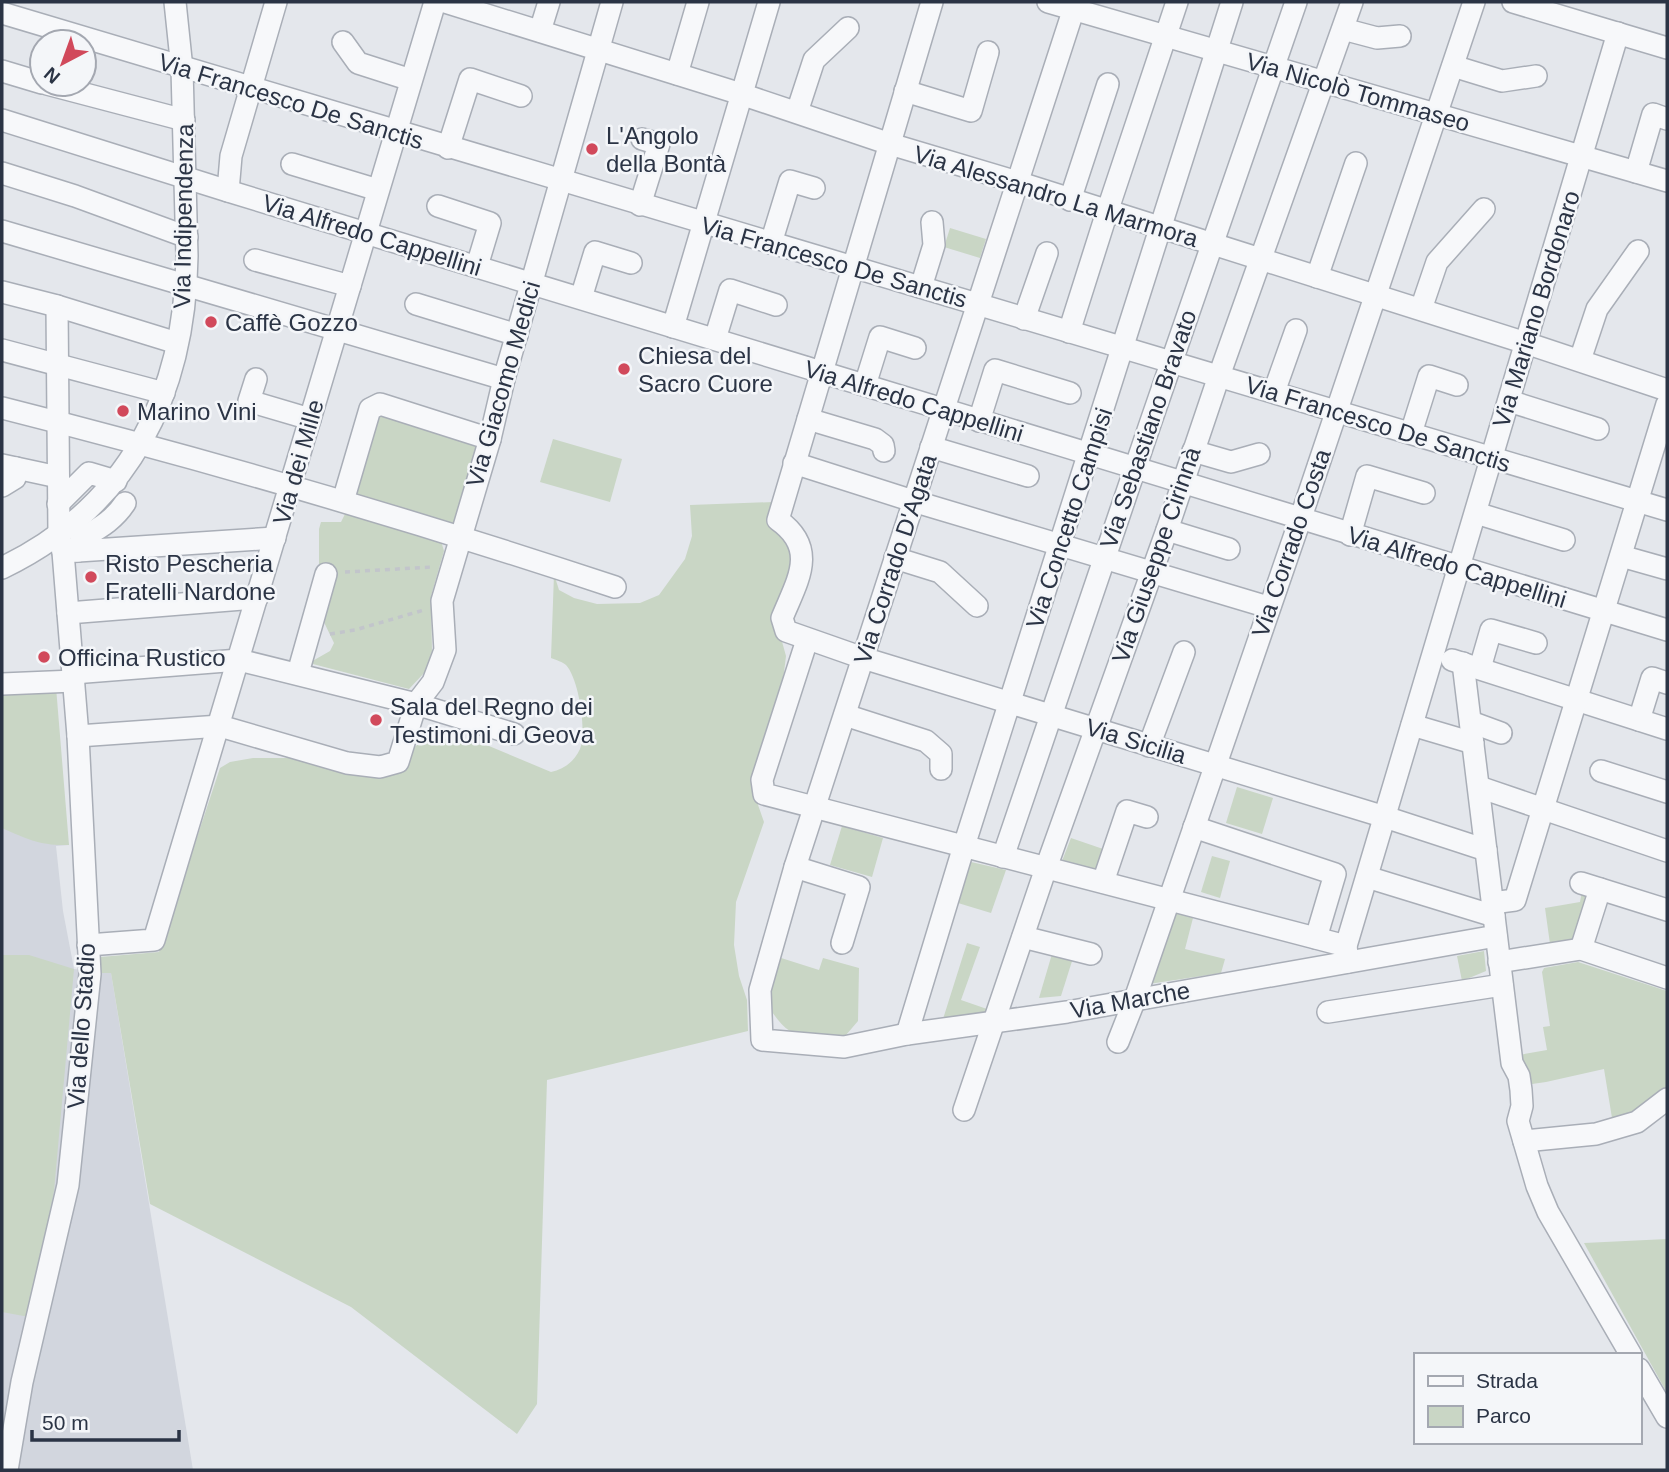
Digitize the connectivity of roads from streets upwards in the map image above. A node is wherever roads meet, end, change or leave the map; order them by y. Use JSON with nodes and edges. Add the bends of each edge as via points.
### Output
{"nodes":[{"id":1,"x":175,"y":2,"type":"edge"},
{"id":2,"x":435,"y":2,"type":"edge"},
{"id":3,"x":445,"y":2,"type":"edge"},
{"id":4,"x":549,"y":2,"type":"edge"},
{"id":5,"x":612,"y":2,"type":"edge"},
{"id":6,"x":698,"y":2,"type":"edge"},
{"id":7,"x":769,"y":2,"type":"edge"},
{"id":8,"x":932,"y":2,"type":"edge"},
{"id":9,"x":1048,"y":2,"type":"edge"},
{"id":10,"x":1177,"y":2,"type":"edge"},
{"id":11,"x":1233,"y":2,"type":"edge"},
{"id":12,"x":1296,"y":2,"type":"edge"},
{"id":13,"x":1352,"y":2,"type":"edge"},
{"id":14,"x":1474,"y":2,"type":"edge"},
{"id":15,"x":1513,"y":2,"type":"edge"},
{"id":16,"x":273,"y":3,"type":"edge"},
{"id":17,"x":1075,"y":6,"type":"edge"},
{"id":18,"x":2,"y":13,"type":"edge"},
{"id":19,"x":848,"y":28,"type":"dead end"},
{"id":20,"x":1343,"y":29,"type":"junction"},
{"id":21,"x":540,"y":31,"type":"junction"},
{"id":22,"x":1618,"y":33,"type":"junction"},
{"id":23,"x":1166,"y":36,"type":"junction"},
{"id":24,"x":1400,"y":36,"type":"dead end"},
{"id":25,"x":343,"y":42,"type":"dead end"},
{"id":26,"x":1667,"y":48,"type":"edge"},
{"id":27,"x":599,"y":49,"type":"junction"},
{"id":28,"x":1216,"y":50,"type":"junction"},
{"id":29,"x":988,"y":52,"type":"dead end"},
{"id":30,"x":1273,"y":66,"type":"junction"},
{"id":31,"x":1453,"y":66,"type":"junction"},
{"id":32,"x":182,"y":69,"type":"junction"},
{"id":33,"x":2,"y":71,"type":"edge"},
{"id":34,"x":677,"y":74,"type":"junction"},
{"id":35,"x":1536,"y":76,"type":"dead end"},
{"id":36,"x":28,"y":79,"type":"edge"},
{"id":37,"x":411,"y":80,"type":"junction"},
{"id":38,"x":1324,"y":81,"type":"junction"},
{"id":39,"x":1108,"y":84,"type":"dead end"},
{"id":40,"x":250,"y":89,"type":"junction"},
{"id":41,"x":905,"y":91,"type":"junction"},
{"id":42,"x":741,"y":94,"type":"junction"},
{"id":43,"x":521,"y":96,"type":"dead end"},
{"id":44,"x":98,"y":97,"type":"edge"},
{"id":45,"x":797,"y":113,"type":"junction"},
{"id":46,"x":1436,"y":115,"type":"junction"},
{"id":47,"x":1667,"y":119,"type":"edge"},
{"id":48,"x":2,"y":120,"type":"edge"},
{"id":49,"x":184,"y":120,"type":"junction"},
{"id":50,"x":396,"y":132,"type":"junction"},
{"id":51,"x":642,"y":139,"type":"dead end"},
{"id":52,"x":890,"y":144,"type":"junction"},
{"id":53,"x":448,"y":148,"type":"junction"},
{"id":54,"x":1581,"y":157,"type":"junction"},
{"id":55,"x":1356,"y":163,"type":"dead end"},
{"id":56,"x":292,"y":164,"type":"dead end"},
{"id":57,"x":1636,"y":172,"type":"junction"},
{"id":58,"x":2,"y":173,"type":"edge"},
{"id":59,"x":186,"y":177,"type":"junction"},
{"id":60,"x":561,"y":181,"type":"junction"},
{"id":61,"x":1667,"y":181,"type":"edge"},
{"id":62,"x":1017,"y":182,"type":"junction"},
{"id":63,"x":814,"y":188,"type":"dead end"},
{"id":64,"x":378,"y":190,"type":"junction"},
{"id":65,"x":228,"y":191,"type":"junction"},
{"id":66,"x":1070,"y":200,"type":"junction"},
{"id":67,"x":640,"y":205,"type":"junction"},
{"id":68,"x":438,"y":206,"type":"dead end"},
{"id":69,"x":1484,"y":209,"type":"dead end"},
{"id":70,"x":1107,"y":212,"type":"junction"},
{"id":71,"x":932,"y":222,"type":"dead end"},
{"id":72,"x":703,"y":223,"type":"junction"},
{"id":73,"x":1160,"y":228,"type":"junction"},
{"id":74,"x":2,"y":231,"type":"edge"},
{"id":75,"x":366,"y":233,"type":"junction"},
{"id":76,"x":187,"y":237,"type":"junction"},
{"id":77,"x":771,"y":243,"type":"junction"},
{"id":78,"x":1210,"y":244,"type":"junction"},
{"id":79,"x":1638,"y":251,"type":"dead end"},
{"id":80,"x":1047,"y":253,"type":"dead end"},
{"id":81,"x":1261,"y":259,"type":"junction"},
{"id":82,"x":255,"y":260,"type":"dead end"},
{"id":83,"x":631,"y":263,"type":"dead end"},
{"id":84,"x":477,"y":266,"type":"junction"},
{"id":85,"x":853,"y":267,"type":"junction"},
{"id":86,"x":1317,"y":277,"type":"junction"},
{"id":87,"x":531,"y":283,"type":"junction"},
{"id":88,"x":187,"y":285,"type":"junction"},
{"id":89,"x":350,"y":286,"type":"junction"},
{"id":90,"x":921,"y":287,"type":"junction"},
{"id":91,"x":2,"y":292,"type":"edge"},
{"id":92,"x":1374,"y":295,"type":"junction"},
{"id":93,"x":581,"y":299,"type":"junction"},
{"id":94,"x":416,"y":304,"type":"dead end"},
{"id":95,"x":776,"y":304,"type":"dead end"},
{"id":96,"x":977,"y":304,"type":"junction"},
{"id":97,"x":57,"y":306,"type":"junction"},
{"id":98,"x":1421,"y":309,"type":"junction"},
{"id":99,"x":1024,"y":318,"type":"junction"},
{"id":100,"x":673,"y":327,"type":"junction"},
{"id":101,"x":337,"y":330,"type":"junction"},
{"id":102,"x":1296,"y":330,"type":"dead end"},
{"id":103,"x":1069,"y":332,"type":"junction"},
{"id":104,"x":517,"y":335,"type":"junction"},
{"id":105,"x":715,"y":339,"type":"junction"},
{"id":106,"x":1526,"y":343,"type":"junction"},
{"id":107,"x":177,"y":344,"type":"junction"},
{"id":108,"x":1124,"y":347,"type":"junction"},
{"id":109,"x":915,"y":348,"type":"dead end"},
{"id":110,"x":2,"y":350,"type":"edge"},
{"id":111,"x":1580,"y":360,"type":"junction"},
{"id":112,"x":1173,"y":362,"type":"junction"},
{"id":113,"x":58,"y":366,"type":"junction"},
{"id":114,"x":822,"y":372,"type":"junction"},
{"id":115,"x":1219,"y":376,"type":"junction"},
{"id":116,"x":256,"y":379,"type":"dead end"},
{"id":117,"x":504,"y":379,"type":"junction"},
{"id":118,"x":1457,"y":385,"type":"dead end"},
{"id":119,"x":865,"y":386,"type":"junction"},
{"id":120,"x":1667,"y":390,"type":"edge"},
{"id":121,"x":1274,"y":392,"type":"junction"},
{"id":122,"x":164,"y":393,"type":"junction"},
{"id":123,"x":1070,"y":393,"type":"dead end"},
{"id":124,"x":1509,"y":401,"type":"junction"},
{"id":125,"x":1667,"y":404,"type":"edge"},
{"id":126,"x":2,"y":408,"type":"edge"},
{"id":127,"x":943,"y":410,"type":"junction"},
{"id":128,"x":1336,"y":411,"type":"junction"},
{"id":129,"x":310,"y":419,"type":"junction"},
{"id":130,"x":808,"y":419,"type":"junction"},
{"id":131,"x":979,"y":421,"type":"junction"},
{"id":132,"x":58,"y":422,"type":"junction"},
{"id":133,"x":1598,"y":429,"type":"dead end"},
{"id":134,"x":1411,"y":433,"type":"junction"},
{"id":135,"x":490,"y":439,"type":"junction"},
{"id":136,"x":140,"y":444,"type":"junction"},
{"id":137,"x":931,"y":447,"type":"junction"},
{"id":138,"x":884,"y":451,"type":"dead end"},
{"id":139,"x":1193,"y":451,"type":"junction"},
{"id":140,"x":1259,"y":454,"type":"dead end"},
{"id":141,"x":1090,"y":455,"type":"junction"},
{"id":142,"x":1492,"y":458,"type":"junction"},
{"id":143,"x":794,"y":463,"type":"junction"},
{"id":144,"x":9,"y":467,"type":"edge"},
{"id":145,"x":1135,"y":469,"type":"junction"},
{"id":146,"x":1028,"y":476,"type":"dead end"},
{"id":147,"x":58,"y":477,"type":"junction"},
{"id":148,"x":116,"y":481,"type":"junction"},
{"id":149,"x":1183,"y":484,"type":"junction"},
{"id":150,"x":291,"y":485,"type":"junction"},
{"id":151,"x":2,"y":486,"type":"edge"},
{"id":152,"x":1424,"y":493,"type":"dead end"},
{"id":153,"x":343,"y":501,"type":"junction"},
{"id":154,"x":913,"y":501,"type":"junction"},
{"id":155,"x":1638,"y":502,"type":"junction"},
{"id":156,"x":125,"y":503,"type":"dead end"},
{"id":157,"x":58,"y":504,"type":"junction"},
{"id":158,"x":1667,"y":510,"type":"edge"},
{"id":159,"x":1476,"y":513,"type":"junction"},
{"id":160,"x":1300,"y":520,"type":"junction"},
{"id":161,"x":1167,"y":530,"type":"junction"},
{"id":162,"x":1350,"y":535,"type":"junction"},
{"id":163,"x":460,"y":536,"type":"junction"},
{"id":164,"x":275,"y":538,"type":"junction"},
{"id":165,"x":1564,"y":540,"type":"dead end"},
{"id":166,"x":1062,"y":544,"type":"junction"},
{"id":167,"x":67,"y":546,"type":"junction"},
{"id":168,"x":1229,"y":549,"type":"dead end"},
{"id":169,"x":1621,"y":556,"type":"junction"},
{"id":170,"x":1105,"y":557,"type":"junction"},
{"id":171,"x":895,"y":558,"type":"junction"},
{"id":172,"x":2,"y":568,"type":"edge"},
{"id":173,"x":1460,"y":568,"type":"junction"},
{"id":174,"x":1667,"y":569,"type":"edge"},
{"id":175,"x":1151,"y":571,"type":"junction"},
{"id":176,"x":326,"y":574,"type":"road end"},
{"id":177,"x":615,"y":587,"type":"dead end"},
{"id":178,"x":257,"y":598,"type":"junction"},
{"id":179,"x":976,"y":606,"type":"dead end"},
{"id":180,"x":1268,"y":607,"type":"junction"},
{"id":181,"x":1604,"y":611,"type":"junction"},
{"id":182,"x":68,"y":613,"type":"junction"},
{"id":183,"x":1667,"y":631,"type":"edge"},
{"id":184,"x":807,"y":640,"type":"junction"},
{"id":185,"x":1536,"y":643,"type":"dead end"},
{"id":186,"x":1184,"y":652,"type":"dead end"},
{"id":187,"x":1434,"y":653,"type":"junction"},
{"id":188,"x":863,"y":658,"type":"junction"},
{"id":189,"x":239,"y":660,"type":"junction"},
{"id":190,"x":1472,"y":666,"type":"junction"},
{"id":191,"x":298,"y":673,"type":"junction"},
{"id":192,"x":73,"y":677,"type":"junction"},
{"id":193,"x":1667,"y":683,"type":"edge"},
{"id":194,"x":2,"y":684,"type":"edge"},
{"id":195,"x":1577,"y":700,"type":"junction"},
{"id":196,"x":1010,"y":703,"type":"junction"},
{"id":197,"x":416,"y":704,"type":"junction"},
{"id":198,"x":845,"y":715,"type":"junction"},
{"id":199,"x":1051,"y":715,"type":"junction"},
{"id":200,"x":1639,"y":720,"type":"junction"},
{"id":201,"x":1471,"y":722,"type":"junction"},
{"id":202,"x":1412,"y":725,"type":"junction"},
{"id":203,"x":220,"y":726,"type":"junction"},
{"id":204,"x":1095,"y":729,"type":"junction"},
{"id":205,"x":1667,"y":729,"type":"edge"},
{"id":206,"x":1501,"y":733,"type":"dead end"},
{"id":207,"x":514,"y":734,"type":"dead end"},
{"id":208,"x":78,"y":736,"type":"junction"},
{"id":209,"x":1473,"y":743,"type":"junction"},
{"id":210,"x":1149,"y":746,"type":"junction"},
{"id":211,"x":1215,"y":766,"type":"junction"},
{"id":212,"x":941,"y":769,"type":"dead end"},
{"id":213,"x":1601,"y":771,"type":"dead end"},
{"id":214,"x":1479,"y":787,"type":"junction"},
{"id":215,"x":1667,"y":792,"type":"edge"},
{"id":216,"x":815,"y":807,"type":"junction"},
{"id":217,"x":1544,"y":808,"type":"junction"},
{"id":218,"x":1147,"y":817,"type":"dead end"},
{"id":219,"x":1385,"y":817,"type":"junction"},
{"id":220,"x":1194,"y":827,"type":"junction"},
{"id":221,"x":964,"y":846,"type":"junction"},
{"id":222,"x":1486,"y":850,"type":"junction"},
{"id":223,"x":1667,"y":851,"type":"edge"},
{"id":224,"x":1003,"y":857,"type":"junction"},
{"id":225,"x":795,"y":867,"type":"junction"},
{"id":226,"x":1046,"y":867,"type":"junction"},
{"id":227,"x":1367,"y":877,"type":"junction"},
{"id":228,"x":1102,"y":882,"type":"junction"},
{"id":229,"x":1169,"y":900,"type":"junction"},
{"id":230,"x":1667,"y":910,"type":"edge"},
{"id":231,"x":1494,"y":919,"type":"junction"},
{"id":232,"x":1023,"y":937,"type":"junction"},
{"id":233,"x":1316,"y":938,"type":"junction"},
{"id":234,"x":842,"y":943,"type":"dead end"},
{"id":235,"x":88,"y":945,"type":"junction"},
{"id":236,"x":1581,"y":949,"type":"junction"},
{"id":237,"x":1091,"y":954,"type":"dead end"},
{"id":238,"x":1347,"y":954,"type":"junction"},
{"id":239,"x":1499,"y":962,"type":"junction"},
{"id":240,"x":1666,"y":972,"type":"edge"},
{"id":241,"x":1502,"y":985,"type":"junction"},
{"id":242,"x":1135,"y":999,"type":"junction"},
{"id":243,"x":1328,"y":1012,"type":"dead end"},
{"id":244,"x":995,"y":1021,"type":"junction"},
{"id":245,"x":907,"y":1034,"type":"junction"},
{"id":246,"x":762,"y":1040,"type":"joint"},
{"id":247,"x":1118,"y":1042,"type":"dead end"},
{"id":248,"x":1667,"y":1099,"type":"edge"},
{"id":249,"x":964,"y":1110,"type":"dead end"},
{"id":250,"x":1524,"y":1142,"type":"junction"},
{"id":251,"x":1630,"y":1353,"type":"edge"},
{"id":252,"x":1641,"y":1372,"type":"edge"},
{"id":253,"x":1667,"y":1417,"type":"edge"},
{"id":254,"x":7,"y":1470,"type":"edge"}],
"edges":[{"from":1,"to":32,"type":"street","name":"Via Indipendenza"},
{"from":2,"to":37,"type":"street","name":"Via dei Mille"},
{"from":3,"to":21,"type":"street","name":"Via Alessandro La Marmora"},
{"from":4,"to":21,"type":"street"},
{"from":5,"to":27,"type":"street","name":"Via Giacomo Medici"},
{"from":6,"to":34,"type":"street"},
{"from":7,"to":42,"type":"street"},
{"from":8,"to":41,"type":"street"},
{"from":9,"to":17,"type":"street","name":"Via Nicolò Tommaseo"},
{"from":10,"to":23,"type":"street"},
{"from":11,"to":28,"type":"street","name":"Via Concetto Campisi"},
{"from":12,"to":30,"type":"street","name":"Via Sebastiano Bravato"},
{"from":13,"to":20,"type":"street","name":"Via Giuseppe Cirinnà"},
{"from":14,"to":31,"type":"street","name":"Via Corrado Costa"},
{"from":15,"to":22,"type":"street"},
{"from":16,"to":40,"type":"street"},
{"from":17,"to":23,"type":"street","name":"Via Nicolò Tommaseo"},
{"from":17,"to":62,"type":"street","name":"Via Corrado D'Agata"},
{"from":18,"to":32,"type":"street","name":"Via Francesco De Sanctis"},
{"from":19,"to":45,"type":"street","via":[[814,60]]},
{"from":20,"to":24,"type":"street","via":[[1377,38]]},
{"from":20,"to":38,"type":"street","name":"Via Giuseppe Cirinnà"},
{"from":21,"to":27,"type":"street","name":"Via Alessandro La Marmora"},
{"from":22,"to":26,"type":"street"},
{"from":22,"to":54,"type":"street","name":"Via Mariano Bordonaro"},
{"from":23,"to":28,"type":"street","name":"Via Nicolò Tommaseo"},
{"from":23,"to":70,"type":"street"},
{"from":25,"to":37,"type":"street","via":[[358,64]]},
{"from":27,"to":34,"type":"street","name":"Via Alessandro La Marmora"},
{"from":27,"to":60,"type":"street","name":"Via Giacomo Medici"},
{"from":28,"to":30,"type":"street","name":"Via Nicolò Tommaseo"},
{"from":28,"to":73,"type":"street","name":"Via Concetto Campisi"},
{"from":29,"to":41,"type":"street","via":[[971,111]]},
{"from":30,"to":38,"type":"street","name":"Via Nicolò Tommaseo"},
{"from":30,"to":78,"type":"street","name":"Via Sebastiano Bravato"},
{"from":31,"to":35,"type":"street","via":[[1502,81]]},
{"from":31,"to":46,"type":"street","name":"Via Corrado Costa"},
{"from":32,"to":40,"type":"street","name":"Via Francesco De Sanctis"},
{"from":32,"to":49,"type":"street","name":"Via Indipendenza"},
{"from":33,"to":36,"type":"street"},
{"from":34,"to":42,"type":"street","name":"Via Alessandro La Marmora"},
{"from":37,"to":50,"type":"street","name":"Via dei Mille"},
{"from":38,"to":46,"type":"street","name":"Via Nicolò Tommaseo"},
{"from":38,"to":81,"type":"street","name":"Via Giuseppe Cirinnà"},
{"from":39,"to":66,"type":"street"},
{"from":40,"to":50,"type":"street","name":"Via Francesco De Sanctis"},
{"from":40,"to":65,"type":"street","via":[[231,156]]},
{"from":41,"to":52,"type":"street"},
{"from":42,"to":45,"type":"street","name":"Via Alessandro La Marmora"},
{"from":42,"to":72,"type":"street"},
{"from":43,"to":53,"type":"street","via":[[470,79]]},
{"from":44,"to":49,"type":"street"},
{"from":45,"to":52,"type":"street","name":"Via Alessandro La Marmora"},
{"from":46,"to":54,"type":"street","name":"Via Nicolò Tommaseo"},
{"from":46,"to":92,"type":"street","name":"Via Corrado Costa"},
{"from":47,"to":57,"type":"street","via":[[1653,114]]},
{"from":48,"to":59,"type":"street","name":"Via Alfredo Cappellini"},
{"from":49,"to":59,"type":"street","name":"Via Indipendenza"},
{"from":50,"to":53,"type":"street","name":"Via Francesco De Sanctis"},
{"from":50,"to":64,"type":"street","name":"Via dei Mille"},
{"from":51,"to":67,"type":"street","via":[[659,144]]},
{"from":52,"to":62,"type":"street","name":"Via Alessandro La Marmora"},
{"from":52,"to":85,"type":"street"},
{"from":53,"to":60,"type":"street","name":"Via Francesco De Sanctis"},
{"from":54,"to":57,"type":"street","name":"Via Nicolò Tommaseo"},
{"from":54,"to":106,"type":"street","name":"Via Mariano Bordonaro"},
{"from":55,"to":86,"type":"street"},
{"from":56,"to":64,"type":"street"},
{"from":57,"to":61,"type":"street","name":"Via Nicolò Tommaseo"},
{"from":58,"to":76,"type":"street"},
{"from":59,"to":65,"type":"street","name":"Via Alfredo Cappellini"},
{"from":59,"to":76,"type":"street","name":"Via Indipendenza"},
{"from":60,"to":67,"type":"street","name":"Via Francesco De Sanctis"},
{"from":60,"to":87,"type":"street","name":"Via Giacomo Medici"},
{"from":62,"to":66,"type":"street","name":"Via Alessandro La Marmora"},
{"from":62,"to":96,"type":"street","name":"Via Corrado D'Agata"},
{"from":63,"to":77,"type":"street","via":[[790,181]]},
{"from":64,"to":75,"type":"street","name":"Via dei Mille"},
{"from":65,"to":75,"type":"street","name":"Via Alfredo Cappellini"},
{"from":66,"to":70,"type":"street","name":"Via Alessandro La Marmora"},
{"from":67,"to":72,"type":"street","name":"Via Francesco De Sanctis"},
{"from":68,"to":84,"type":"street","via":[[490,223]]},
{"from":69,"to":98,"type":"street","via":[[1437,262]]},
{"from":70,"to":73,"type":"street","name":"Via Alessandro La Marmora"},
{"from":70,"to":103,"type":"street"},
{"from":71,"to":90,"type":"street","via":[[934,245]]},
{"from":72,"to":77,"type":"street","name":"Via Francesco De Sanctis"},
{"from":72,"to":100,"type":"street"},
{"from":73,"to":78,"type":"street","name":"Via Alessandro La Marmora"},
{"from":73,"to":108,"type":"street","name":"Via Concetto Campisi"},
{"from":74,"to":88,"type":"street"},
{"from":75,"to":84,"type":"street","name":"Via Alfredo Cappellini"},
{"from":75,"to":89,"type":"street","name":"Via dei Mille"},
{"from":76,"to":88,"type":"street","name":"Via Indipendenza"},
{"from":77,"to":85,"type":"street","name":"Via Francesco De Sanctis"},
{"from":78,"to":81,"type":"street","name":"Via Alessandro La Marmora"},
{"from":78,"to":112,"type":"street","name":"Via Sebastiano Bravato"},
{"from":79,"to":111,"type":"street","via":[[1597,309]]},
{"from":80,"to":99,"type":"street"},
{"from":81,"to":86,"type":"street","name":"Via Alessandro La Marmora"},
{"from":81,"to":115,"type":"street","name":"Via Giuseppe Cirinnà"},
{"from":82,"to":89,"type":"street"},
{"from":83,"to":93,"type":"street","via":[[595,252]]},
{"from":84,"to":87,"type":"street","name":"Via Alfredo Cappellini"},
{"from":85,"to":90,"type":"street","name":"Via Francesco De Sanctis"},
{"from":85,"to":114,"type":"street"},
{"from":86,"to":92,"type":"street","name":"Via Alessandro La Marmora"},
{"from":87,"to":93,"type":"street","name":"Via Alfredo Cappellini"},
{"from":87,"to":104,"type":"street","name":"Via Giacomo Medici"},
{"from":88,"to":101,"type":"street"},
{"from":88,"to":107,"type":"street","name":"Via Indipendenza"},
{"from":89,"to":101,"type":"street","name":"Via dei Mille"},
{"from":90,"to":96,"type":"street","name":"Via Francesco De Sanctis"},
{"from":91,"to":97,"type":"street"},
{"from":92,"to":98,"type":"street","name":"Via Alessandro La Marmora"},
{"from":92,"to":128,"type":"street","name":"Via Corrado Costa"},
{"from":93,"to":100,"type":"street","name":"Via Alfredo Cappellini"},
{"from":94,"to":104,"type":"street"},
{"from":95,"to":105,"type":"street","via":[[730,290]]},
{"from":96,"to":99,"type":"street","name":"Via Francesco De Sanctis"},
{"from":96,"to":127,"type":"street","name":"Via Corrado D'Agata"},
{"from":97,"to":107,"type":"street"},
{"from":97,"to":113,"type":"street","name":"Via dello Stadio"},
{"from":98,"to":106,"type":"street","name":"Via Alessandro La Marmora"},
{"from":99,"to":103,"type":"street","name":"Via Francesco De Sanctis"},
{"from":100,"to":105,"type":"street","name":"Via Alfredo Cappellini"},
{"from":101,"to":117,"type":"street"},
{"from":101,"to":129,"type":"street","name":"Via dei Mille"},
{"from":102,"to":121,"type":"street"},
{"from":103,"to":108,"type":"street","name":"Via Francesco De Sanctis"},
{"from":104,"to":117,"type":"street","name":"Via Giacomo Medici"},
{"from":105,"to":114,"type":"street","name":"Via Alfredo Cappellini"},
{"from":106,"to":111,"type":"street","name":"Via Alessandro La Marmora"},
{"from":106,"to":124,"type":"street","name":"Via Mariano Bordonaro"},
{"from":107,"to":122,"type":"street","name":"Via Indipendenza"},
{"from":108,"to":112,"type":"street","name":"Via Francesco De Sanctis"},
{"from":108,"to":141,"type":"street","name":"Via Concetto Campisi"},
{"from":109,"to":119,"type":"street","via":[[880,337]]},
{"from":110,"to":113,"type":"street"},
{"from":111,"to":120,"type":"street","name":"Via Alessandro La Marmora"},
{"from":112,"to":115,"type":"street","name":"Via Francesco De Sanctis"},
{"from":112,"to":145,"type":"street","name":"Via Sebastiano Bravato"},
{"from":113,"to":122,"type":"street"},
{"from":113,"to":132,"type":"street","name":"Via dello Stadio"},
{"from":114,"to":119,"type":"street","name":"Via Alfredo Cappellini"},
{"from":114,"to":130,"type":"street"},
{"from":115,"to":121,"type":"street","name":"Via Francesco De Sanctis"},
{"from":115,"to":139,"type":"street","name":"Via Giuseppe Cirinnà"},
{"from":116,"to":129,"type":"street","via":[[249,401]]},
{"from":117,"to":135,"type":"street","name":"Via Giacomo Medici"},
{"from":118,"to":134,"type":"street","via":[[1429,376]]},
{"from":119,"to":127,"type":"street","name":"Via Alfredo Cappellini"},
{"from":121,"to":128,"type":"street","name":"Via Francesco De Sanctis"},
{"from":122,"to":136,"type":"street","name":"Via Indipendenza"},
{"from":123,"to":131,"type":"street","via":[[995,370]]},
{"from":124,"to":133,"type":"street"},
{"from":124,"to":142,"type":"street","name":"Via Mariano Bordonaro"},
{"from":125,"to":155,"type":"street"},
{"from":126,"to":132,"type":"street"},
{"from":127,"to":131,"type":"street","name":"Via Alfredo Cappellini"},
{"from":127,"to":137,"type":"street","name":"Via Corrado D'Agata"},
{"from":128,"to":134,"type":"street","name":"Via Francesco De Sanctis"},
{"from":128,"to":160,"type":"street","name":"Via Corrado Costa"},
{"from":129,"to":150,"type":"street","name":"Via dei Mille"},
{"from":130,"to":138,"type":"street","via":[[874,439]]},
{"from":130,"to":143,"type":"street"},
{"from":131,"to":141,"type":"street","name":"Via Alfredo Cappellini"},
{"from":132,"to":136,"type":"street"},
{"from":132,"to":147,"type":"street","name":"Via dello Stadio"},
{"from":134,"to":142,"type":"street","name":"Via Francesco De Sanctis"},
{"from":135,"to":153,"type":"street","via":[[380,404],[370,409]]},
{"from":135,"to":163,"type":"street","name":"Via Giacomo Medici"},
{"from":136,"to":148,"type":"street","name":"Via Indipendenza"},
{"from":136,"to":150,"type":"street"},
{"from":137,"to":146,"type":"street"},
{"from":137,"to":154,"type":"street","name":"Via Corrado D'Agata"},
{"from":139,"to":140,"type":"street","via":[[1231,462]]},
{"from":139,"to":149,"type":"street","name":"Via Giuseppe Cirinnà"},
{"from":141,"to":145,"type":"street","name":"Via Alfredo Cappellini"},
{"from":141,"to":166,"type":"street","name":"Via Concetto Campisi"},
{"from":142,"to":155,"type":"street","name":"Via Francesco De Sanctis"},
{"from":142,"to":159,"type":"street","name":"Via Mariano Bordonaro"},
{"from":143,"to":154,"type":"street"},
{"from":143,"to":184,"type":"street","name":"Via Sicilia","via":[[778,520],[798,539],[803,555],[782,618],[786,631]]},
{"from":144,"to":147,"type":"street"},
{"from":144,"to":151,"type":"street","via":[[15,478]]},
{"from":145,"to":149,"type":"street","name":"Via Alfredo Cappellini"},
{"from":145,"to":170,"type":"street","name":"Via Sebastiano Bravato"},
{"from":147,"to":157,"type":"street","name":"Via dello Stadio"},
{"from":148,"to":157,"type":"street","via":[[89,473]]},
{"from":148,"to":167,"type":"street","name":"Via Indipendenza"},
{"from":149,"to":160,"type":"street","name":"Via Alfredo Cappellini"},
{"from":149,"to":161,"type":"street","name":"Via Giuseppe Cirinnà"},
{"from":150,"to":153,"type":"street"},
{"from":150,"to":164,"type":"street","name":"Via dei Mille"},
{"from":152,"to":162,"type":"street","via":[[1367,476]]},
{"from":153,"to":163,"type":"street"},
{"from":154,"to":166,"type":"street"},
{"from":154,"to":171,"type":"street","name":"Via Corrado D'Agata"},
{"from":155,"to":158,"type":"street","name":"Via Francesco De Sanctis"},
{"from":155,"to":169,"type":"street"},
{"from":156,"to":167,"type":"street","via":[[115,517]]},
{"from":157,"to":167,"type":"street","name":"Via dello Stadio"},
{"from":159,"to":165,"type":"street"},
{"from":159,"to":173,"type":"street","name":"Via Mariano Bordonaro"},
{"from":160,"to":162,"type":"street","name":"Via Alfredo Cappellini"},
{"from":160,"to":180,"type":"street","name":"Via Corrado Costa"},
{"from":161,"to":168,"type":"street"},
{"from":161,"to":175,"type":"street","name":"Via Giuseppe Cirinnà"},
{"from":162,"to":173,"type":"street","name":"Via Alfredo Cappellini"},
{"from":163,"to":177,"type":"street"},
{"from":163,"to":197,"type":"street","name":"Via Giacomo Medici","via":[[442,601],[445,650],[433,682]]},
{"from":164,"to":167,"type":"street"},
{"from":164,"to":178,"type":"street","name":"Via dei Mille"},
{"from":166,"to":170,"type":"street"},
{"from":166,"to":196,"type":"street","name":"Via Concetto Campisi"},
{"from":167,"to":172,"type":"street","name":"Via Indipendenza"},
{"from":167,"to":182,"type":"street","name":"Via dello Stadio"},
{"from":169,"to":174,"type":"street"},
{"from":169,"to":181,"type":"street"},
{"from":170,"to":175,"type":"street"},
{"from":170,"to":199,"type":"street","name":"Via Sebastiano Bravato"},
{"from":171,"to":179,"type":"street","via":[[940,572]]},
{"from":171,"to":188,"type":"street","name":"Via Corrado D'Agata"},
{"from":173,"to":181,"type":"street","name":"Via Alfredo Cappellini"},
{"from":173,"to":187,"type":"street","name":"Via Mariano Bordonaro"},
{"from":175,"to":180,"type":"street"},
{"from":175,"to":204,"type":"street","name":"Via Giuseppe Cirinnà"},
{"from":176,"to":191,"type":"street"},
{"from":178,"to":182,"type":"street"},
{"from":178,"to":189,"type":"street","name":"Via dei Mille"},
{"from":180,"to":211,"type":"street","name":"Via Corrado Costa"},
{"from":181,"to":183,"type":"street","name":"Via Alfredo Cappellini"},
{"from":181,"to":195,"type":"street"},
{"from":182,"to":192,"type":"street","name":"Via dello Stadio"},
{"from":184,"to":188,"type":"street","name":"Via Sicilia"},
{"from":184,"to":216,"type":"street","via":[[762,780],[764,794]]},
{"from":185,"to":190,"type":"street","via":[[1491,630]]},
{"from":186,"to":210,"type":"street"},
{"from":187,"to":190,"type":"street"},
{"from":187,"to":202,"type":"street","name":"Via Mariano Bordonaro"},
{"from":188,"to":196,"type":"street","name":"Via Sicilia"},
{"from":188,"to":198,"type":"street","name":"Via Corrado D'Agata"},
{"from":189,"to":191,"type":"street"},
{"from":189,"to":192,"type":"street"},
{"from":189,"to":203,"type":"street","name":"Via dei Mille"},
{"from":190,"to":195,"type":"street"},
{"from":190,"to":201,"type":"street"},
{"from":191,"to":197,"type":"street"},
{"from":192,"to":194,"type":"street"},
{"from":192,"to":208,"type":"street","name":"Via dello Stadio"},
{"from":193,"to":200,"type":"street","via":[[1652,678]]},
{"from":195,"to":200,"type":"street"},
{"from":195,"to":217,"type":"street"},
{"from":196,"to":199,"type":"street","name":"Via Sicilia"},
{"from":196,"to":221,"type":"street","name":"Via Concetto Campisi"},
{"from":197,"to":203,"type":"street","name":"Via Giacomo Medici","via":[[398,762],[380,767],[347,763]]},
{"from":197,"to":207,"type":"street"},
{"from":198,"to":212,"type":"street","via":[[926,741],[941,754]]},
{"from":198,"to":216,"type":"street","name":"Via Corrado D'Agata"},
{"from":199,"to":204,"type":"street","name":"Via Sicilia"},
{"from":199,"to":224,"type":"street","name":"Via Sebastiano Bravato"},
{"from":200,"to":205,"type":"street"},
{"from":201,"to":206,"type":"street"},
{"from":201,"to":209,"type":"street"},
{"from":202,"to":209,"type":"street"},
{"from":202,"to":219,"type":"street","name":"Via Mariano Bordonaro"},
{"from":203,"to":208,"type":"street"},
{"from":203,"to":235,"type":"street","name":"Via dei Mille","via":[[154,940]]},
{"from":204,"to":210,"type":"street","name":"Via Sicilia"},
{"from":204,"to":226,"type":"street","name":"Via Giuseppe Cirinnà"},
{"from":208,"to":235,"type":"street","name":"Via dello Stadio"},
{"from":209,"to":214,"type":"street"},
{"from":210,"to":211,"type":"street","name":"Via Sicilia"},
{"from":211,"to":219,"type":"street","name":"Via Sicilia"},
{"from":211,"to":220,"type":"street","name":"Via Corrado Costa"},
{"from":213,"to":215,"type":"street"},
{"from":214,"to":217,"type":"street"},
{"from":214,"to":222,"type":"street"},
{"from":216,"to":221,"type":"street"},
{"from":216,"to":225,"type":"street","name":"Via Corrado D'Agata"},
{"from":217,"to":223,"type":"street"},
{"from":217,"to":231,"type":"street","name":"Via Marche","via":[[1515,900]]},
{"from":218,"to":228,"type":"street","via":[[1126,811]]},
{"from":219,"to":222,"type":"street","name":"Via Sicilia"},
{"from":219,"to":227,"type":"street","name":"Via Mariano Bordonaro"},
{"from":220,"to":229,"type":"street","name":"Via Corrado Costa"},
{"from":220,"to":233,"type":"street","via":[[1335,874]]},
{"from":221,"to":224,"type":"street"},
{"from":221,"to":245,"type":"street","name":"Via Concetto Campisi"},
{"from":222,"to":231,"type":"street"},
{"from":224,"to":226,"type":"street"},
{"from":225,"to":234,"type":"street","via":[[859,887]]},
{"from":225,"to":246,"type":"street","name":"Via Corrado D'Agata","via":[[760,990]]},
{"from":226,"to":228,"type":"street"},
{"from":226,"to":232,"type":"street","name":"Via Giuseppe Cirinnà"},
{"from":227,"to":231,"type":"street"},
{"from":227,"to":238,"type":"street","name":"Via Mariano Bordonaro"},
{"from":228,"to":229,"type":"street"},
{"from":229,"to":233,"type":"street"},
{"from":229,"to":242,"type":"street","name":"Via Corrado Costa"},
{"from":230,"to":236,"type":"street","via":[[1590,886]]},
{"from":231,"to":238,"type":"street","name":"Via Marche"},
{"from":231,"to":239,"type":"street"},
{"from":232,"to":237,"type":"street"},
{"from":232,"to":244,"type":"street","name":"Via Giuseppe Cirinnà"},
{"from":233,"to":238,"type":"street"},
{"from":235,"to":254,"type":"street","name":"Via dello Stadio","via":[[90,974],[68,1185],[22,1382]]},
{"from":236,"to":239,"type":"street"},
{"from":236,"to":240,"type":"street"},
{"from":238,"to":242,"type":"street","name":"Via Marche"},
{"from":239,"to":241,"type":"street"},
{"from":241,"to":243,"type":"street"},
{"from":241,"to":250,"type":"street","via":[[1512,1063],[1521,1090],[1518,1121]]},
{"from":242,"to":244,"type":"street","name":"Via Marche"},
{"from":242,"to":247,"type":"street","name":"Via Corrado Costa"},
{"from":244,"to":245,"type":"street","name":"Via Marche"},
{"from":244,"to":249,"type":"street","name":"Via Giuseppe Cirinnà"},
{"from":245,"to":246,"type":"street","name":"Via Marche","via":[[844,1047]]},
{"from":248,"to":250,"type":"street","via":[[1637,1122],[1596,1134]]},
{"from":250,"to":251,"type":"street","via":[[1548,1213]]},
{"from":252,"to":253,"type":"street"}]}
